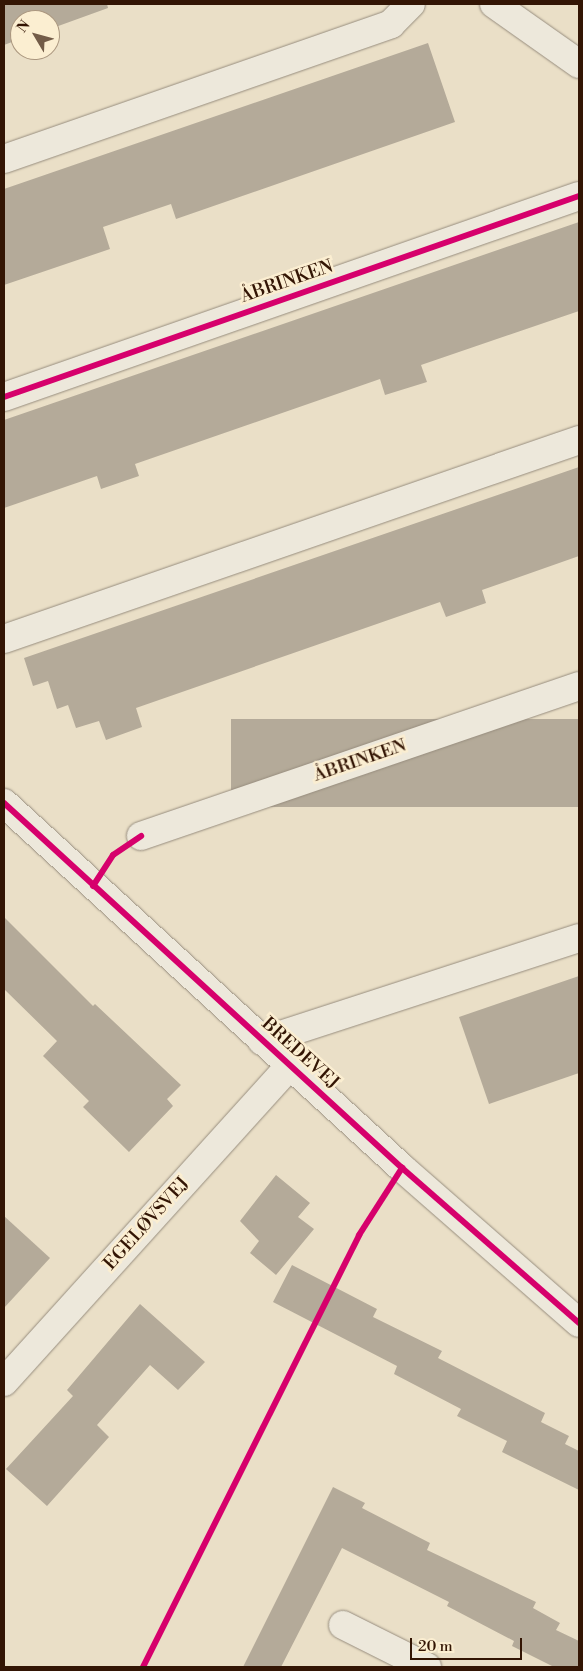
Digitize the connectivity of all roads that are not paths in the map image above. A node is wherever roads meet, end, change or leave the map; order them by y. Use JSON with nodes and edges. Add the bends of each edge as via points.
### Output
{"nodes":[{"id":1,"x":411,"y":4,"type":"edge"},
{"id":2,"x":494,"y":4,"type":"edge"},
{"id":3,"x":579,"y":64,"type":"edge"},
{"id":4,"x":4,"y":159,"type":"edge"},
{"id":5,"x":579,"y":196,"type":"edge"},
{"id":6,"x":4,"y":397,"type":"edge"},
{"id":7,"x":579,"y":440,"type":"edge"},
{"id":8,"x":4,"y":639,"type":"edge"},
{"id":9,"x":579,"y":686,"type":"edge"},
{"id":10,"x":4,"y":803,"type":"edge"},
{"id":11,"x":141,"y":836,"type":"dead end"},
{"id":12,"x":579,"y":938,"type":"edge"},
{"id":13,"x":262,"y":1041,"type":"junction"},
{"id":14,"x":290,"y":1065,"type":"junction"},
{"id":15,"x":579,"y":1323,"type":"edge"},
{"id":16,"x":4,"y":1382,"type":"edge"},
{"id":17,"x":343,"y":1625,"type":"dead end"},
{"id":18,"x":428,"y":1667,"type":"edge"}],
"edges":[{"from":1,"to":4,"type":"street","via":[[391,24]]},
{"from":2,"to":3,"type":"street"},
{"from":5,"to":6,"type":"street","name":"ÅBRINKEN"},
{"from":7,"to":8,"type":"street"},
{"from":9,"to":11,"type":"street","name":"ÅBRINKEN"},
{"from":10,"to":13,"type":"street","name":"BREDEVEJ"},
{"from":12,"to":13,"type":"street"},
{"from":13,"to":14,"type":"street","name":"BREDEVEJ"},
{"from":14,"to":15,"type":"street","name":"BREDEVEJ"},
{"from":14,"to":16,"type":"street","name":"EGELØVSVEJ"},
{"from":17,"to":18,"type":"street"}]}
